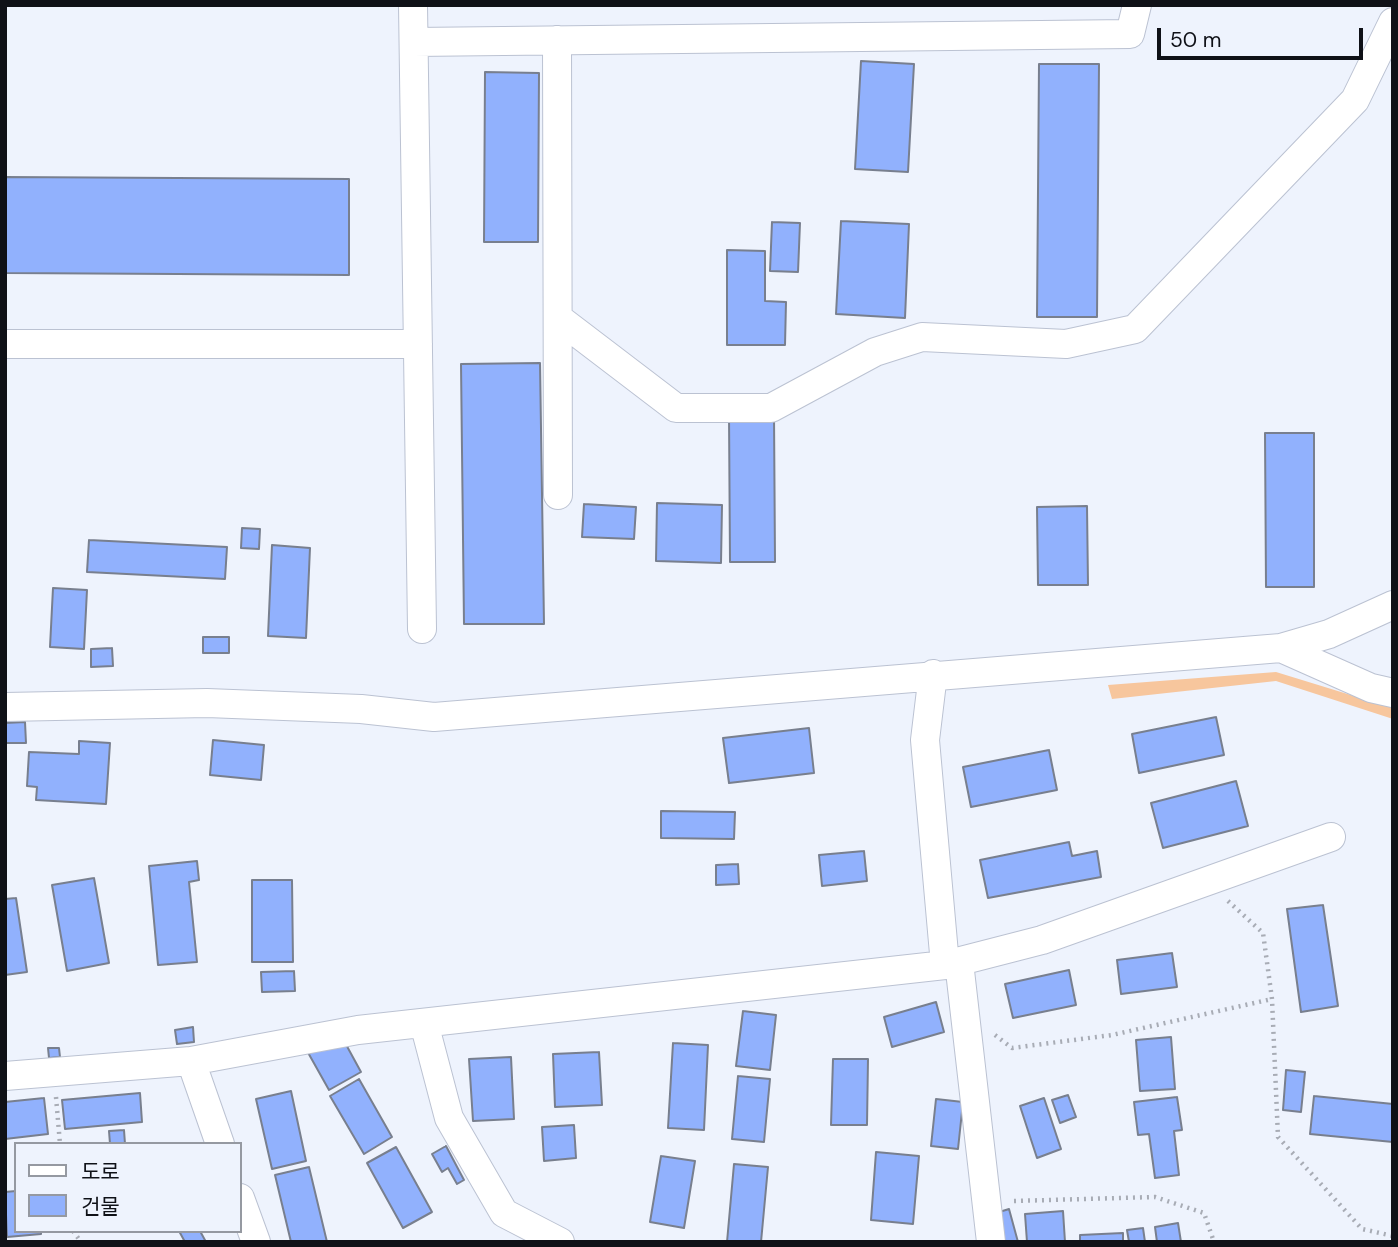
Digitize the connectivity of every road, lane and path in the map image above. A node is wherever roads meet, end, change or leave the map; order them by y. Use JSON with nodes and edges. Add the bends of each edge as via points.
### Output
{"nodes":[{"id":1,"x":413,"y":5,"type":"edge"},
{"id":2,"x":1137,"y":5,"type":"edge"},
{"id":3,"x":1393,"y":22,"type":"edge"},
{"id":4,"x":557,"y":40,"type":"junction"},
{"id":5,"x":414,"y":42,"type":"junction"},
{"id":6,"x":558,"y":318,"type":"junction"},
{"id":7,"x":5,"y":344,"type":"edge"},
{"id":8,"x":418,"y":344,"type":"junction"},
{"id":9,"x":558,"y":495,"type":"dead end"},
{"id":10,"x":1393,"y":605,"type":"edge"},
{"id":11,"x":422,"y":629,"type":"dead end"},
{"id":12,"x":1281,"y":648,"type":"junction"},
{"id":13,"x":933,"y":674,"type":"junction"},
{"id":14,"x":1393,"y":693,"type":"edge"},
{"id":15,"x":5,"y":707,"type":"edge"},
{"id":16,"x":1331,"y":837,"type":"dead end"},
{"id":17,"x":1206,"y":881,"type":"junction"},
{"id":18,"x":952,"y":964,"type":"junction"},
{"id":19,"x":1272,"y":999,"type":"junction"},
{"id":20,"x":965,"y":1014,"type":"junction"},
{"id":21,"x":424,"y":1023,"type":"junction"},
{"id":22,"x":191,"y":1061,"type":"junction"},
{"id":23,"x":54,"y":1072,"type":"junction"},
{"id":24,"x":5,"y":1076,"type":"edge"},
{"id":25,"x":60,"y":1142,"type":"edge"},
{"id":26,"x":219,"y":1142,"type":"edge"},
{"id":27,"x":986,"y":1202,"type":"junction"},
{"id":28,"x":242,"y":1204,"type":"edge"},
{"id":29,"x":1393,"y":1236,"type":"edge"},
{"id":30,"x":256,"y":1242,"type":"edge"},
{"id":31,"x":560,"y":1242,"type":"edge"},
{"id":32,"x":991,"y":1242,"type":"edge"},
{"id":33,"x":1214,"y":1242,"type":"edge"}],
"edges":[{"from":1,"to":5,"type":"street"},
{"from":2,"to":4,"type":"street","via":[[1130,34]]},
{"from":3,"to":6,"type":"street","via":[[1355,100],[1135,329],[1066,344],[922,337],[875,352],[771,408],[676,408]]},
{"from":4,"to":5,"type":"street"},
{"from":4,"to":6,"type":"street"},
{"from":5,"to":8,"type":"street"},
{"from":6,"to":9,"type":"street"},
{"from":7,"to":8,"type":"street"},
{"from":8,"to":11,"type":"street"},
{"from":10,"to":12,"type":"street","via":[[1329,634]]},
{"from":12,"to":13,"type":"street"},
{"from":12,"to":14,"type":"street","via":[[1371,688]]},
{"from":13,"to":15,"type":"street","via":[[434,718],[360,709],[206,702]]},
{"from":13,"to":18,"type":"street","via":[[925,740]]},
{"from":16,"to":17,"type":"street"},
{"from":17,"to":18,"type":"street","via":[[1042,940]]},
{"from":17,"to":19,"type":"path","via":[[1263,933]]},
{"from":18,"to":20,"type":"street"},
{"from":18,"to":21,"type":"street"},
{"from":19,"to":20,"type":"path","via":[[1112,1035],[1012,1048]]},
{"from":19,"to":29,"type":"path","via":[[1278,1137],[1362,1229]]},
{"from":20,"to":27,"type":"street"},
{"from":21,"to":22,"type":"street","via":[[358,1030]]},
{"from":21,"to":31,"type":"street","via":[[449,1118],[504,1213]]},
{"from":22,"to":23,"type":"street"},
{"from":22,"to":26,"type":"street"},
{"from":23,"to":24,"type":"street"},
{"from":23,"to":25,"type":"path"},
{"from":27,"to":32,"type":"street"},
{"from":27,"to":33,"type":"path","via":[[1155,1197],[1204,1213]]},
{"from":28,"to":30,"type":"street"}]}
